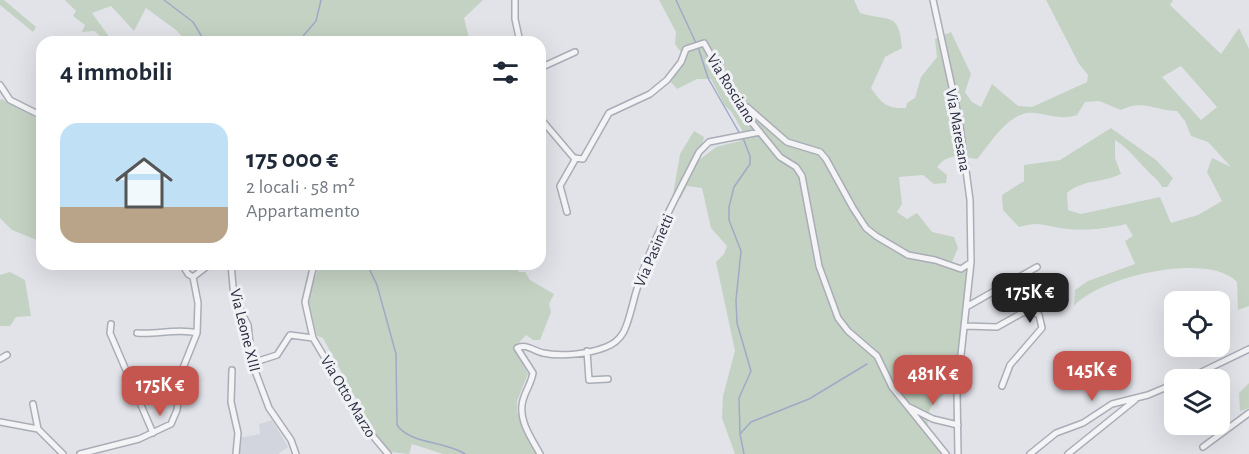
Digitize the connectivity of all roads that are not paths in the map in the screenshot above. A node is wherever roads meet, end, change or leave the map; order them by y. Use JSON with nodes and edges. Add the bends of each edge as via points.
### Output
{"nodes":[{"id":1,"x":515,"y":0,"type":"edge"},
{"id":2,"x":933,"y":0,"type":"edge"},
{"id":3,"x":519,"y":36,"type":"edge"},
{"id":4,"x":574,"y":52,"type":"dead end"},
{"id":5,"x":546,"y":65,"type":"edge"},
{"id":6,"x":0,"y":85,"type":"edge"},
{"id":7,"x":740,"y":106,"type":"junction"},
{"id":8,"x":36,"y":113,"type":"edge"},
{"id":9,"x":546,"y":125,"type":"edge"},
{"id":10,"x":760,"y":132,"type":"junction"},
{"id":11,"x":576,"y":158,"type":"junction"},
{"id":12,"x":567,"y":212,"type":"dead end"},
{"id":13,"x":971,"y":262,"type":"junction"},
{"id":14,"x":1037,"y":267,"type":"dead end"},
{"id":15,"x":186,"y":270,"type":"edge"},
{"id":16,"x":202,"y":270,"type":"edge"},
{"id":17,"x":232,"y":270,"type":"edge"},
{"id":18,"x":313,"y":270,"type":"edge"},
{"id":19,"x":193,"y":277,"type":"junction"},
{"id":20,"x":968,"y":306,"type":"junction"},
{"id":21,"x":111,"y":324,"type":"dead end"},
{"id":22,"x":965,"y":326,"type":"junction"},
{"id":23,"x":137,"y":333,"type":"dead end"},
{"id":24,"x":197,"y":333,"type":"junction"},
{"id":25,"x":313,"y":338,"type":"junction"},
{"id":26,"x":1249,"y":349,"type":"edge"},
{"id":27,"x":587,"y":351,"type":"junction"},
{"id":28,"x":7,"y":355,"type":"dead end"},
{"id":29,"x":0,"y":358,"type":"edge"},
{"id":30,"x":252,"y":363,"type":"junction"},
{"id":31,"x":1208,"y":369,"type":"edge"},
{"id":32,"x":232,"y":370,"type":"dead end"},
{"id":33,"x":609,"y":379,"type":"dead end"},
{"id":34,"x":1002,"y":386,"type":"dead end"},
{"id":35,"x":1164,"y":388,"type":"edge"},
{"id":36,"x":1136,"y":399,"type":"junction"},
{"id":37,"x":33,"y":404,"type":"dead end"},
{"id":38,"x":906,"y":405,"type":"junction"},
{"id":39,"x":1249,"y":413,"type":"edge"},
{"id":40,"x":0,"y":422,"type":"edge"},
{"id":41,"x":958,"y":425,"type":"junction"},
{"id":42,"x":38,"y":429,"type":"junction"},
{"id":43,"x":153,"y":433,"type":"junction"},
{"id":44,"x":1203,"y":447,"type":"dead end"},
{"id":45,"x":63,"y":454,"type":"edge"},
{"id":46,"x":80,"y":454,"type":"edge"},
{"id":47,"x":236,"y":454,"type":"edge"},
{"id":48,"x":296,"y":454,"type":"edge"},
{"id":49,"x":388,"y":454,"type":"edge"},
{"id":50,"x":540,"y":454,"type":"edge"},
{"id":51,"x":946,"y":454,"type":"edge"},
{"id":52,"x":958,"y":454,"type":"edge"},
{"id":53,"x":1030,"y":454,"type":"edge"},
{"id":54,"x":1068,"y":454,"type":"edge"}],
"edges":[{"from":1,"to":3,"type":"street"},
{"from":2,"to":13,"type":"street","name":"Via Maresana","via":[[966,161]]},
{"from":4,"to":5,"type":"street"},
{"from":6,"to":8,"type":"street","via":[[10,100]]},
{"from":7,"to":10,"type":"street","name":"Via Rosciano"},
{"from":7,"to":11,"type":"street","name":"Via Rosciano","via":[[709,50],[700,43],[686,49],[667,80],[650,94],[609,113],[586,157]]},
{"from":7,"to":13,"type":"street","via":[[747,107],[787,142],[820,152],[866,228],[876,236],[908,255],[961,270]]},
{"from":9,"to":11,"type":"street"},
{"from":10,"to":27,"type":"street","name":"Via Pasinetti","via":[[708,142],[699,152],[640,274],[626,331],[608,347]]},
{"from":10,"to":38,"type":"street","name":"Via Rosciano","via":[[802,176],[819,267],[838,318],[877,356]]},
{"from":11,"to":12,"type":"street","via":[[560,186]]},
{"from":13,"to":20,"type":"street","name":"Via Maresana"},
{"from":14,"to":20,"type":"street"},
{"from":15,"to":19,"type":"street"},
{"from":16,"to":19,"type":"street"},
{"from":17,"to":30,"type":"street","name":"Via Leone XIII","via":[[234,298],[248,325]]},
{"from":18,"to":25,"type":"street","via":[[305,302]]},
{"from":19,"to":24,"type":"street","via":[[198,303]]},
{"from":20,"to":22,"type":"street","name":"Via Maresana"},
{"from":21,"to":43,"type":"street","via":[[110,333]]},
{"from":22,"to":34,"type":"street","via":[[991,328],[1022,313],[1032,311],[1039,315],[1042,328],[1010,365]]},
{"from":22,"to":41,"type":"street","name":"Via Maresana","via":[[959,366]]},
{"from":23,"to":24,"type":"street"},
{"from":24,"to":43,"type":"street","via":[[183,368],[174,419]]},
{"from":25,"to":30,"type":"street","name":"Via Otto Marzo","via":[[290,334],[277,355]]},
{"from":25,"to":49,"type":"street","name":"Via Otto Marzo","via":[[368,429]]},
{"from":26,"to":31,"type":"street"},
{"from":27,"to":33,"type":"street","via":[[589,380]]},
{"from":27,"to":50,"type":"street","name":"Via Pasinetti","via":[[548,354],[525,346],[517,348],[533,374],[522,404],[529,435]]},
{"from":28,"to":29,"type":"street"},
{"from":30,"to":48,"type":"street","name":"Via Leone XIII","via":[[263,396]]},
{"from":32,"to":47,"type":"street"},
{"from":35,"to":36,"type":"street"},
{"from":36,"to":53,"type":"street","via":[[1112,404],[1083,423],[1056,434]]},
{"from":36,"to":54,"type":"street"},
{"from":37,"to":42,"type":"street"},
{"from":38,"to":41,"type":"street","via":[[933,419]]},
{"from":38,"to":51,"type":"street","name":"Via Rosciano"},
{"from":39,"to":44,"type":"street"},
{"from":40,"to":42,"type":"street"},
{"from":41,"to":52,"type":"street","name":"Via Maresana"},
{"from":42,"to":45,"type":"street"},
{"from":43,"to":46,"type":"street"}]}
